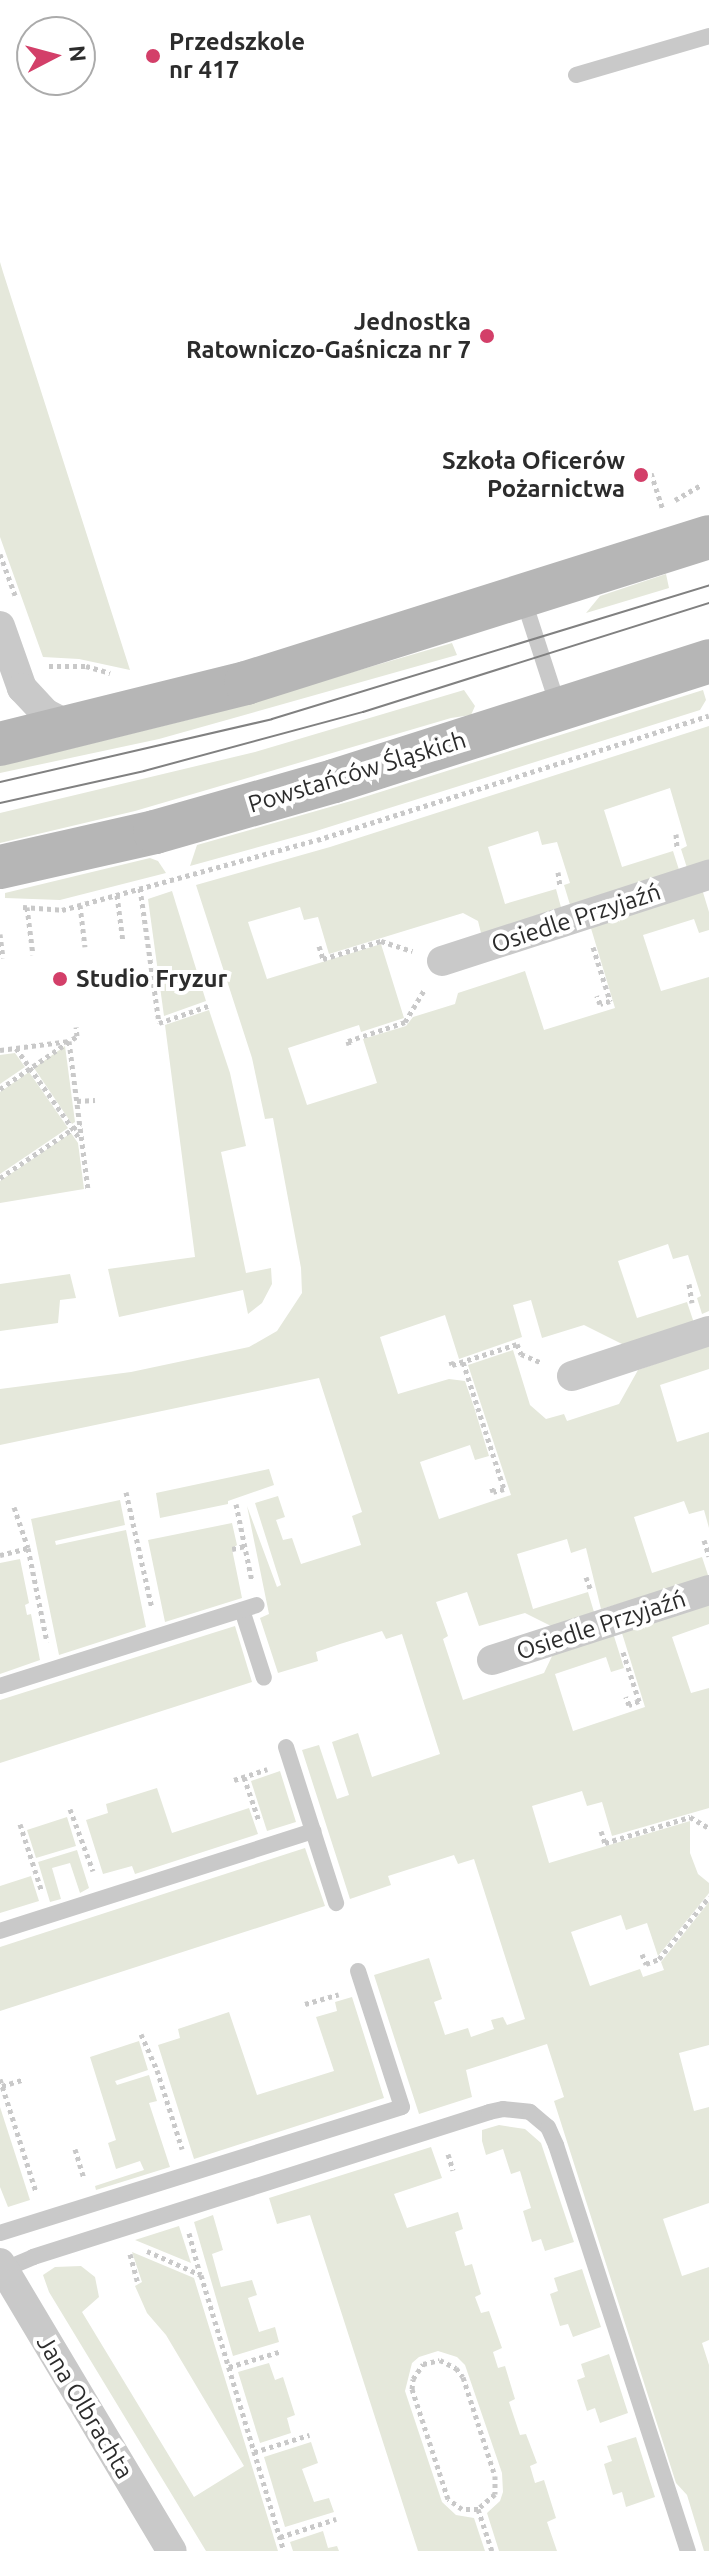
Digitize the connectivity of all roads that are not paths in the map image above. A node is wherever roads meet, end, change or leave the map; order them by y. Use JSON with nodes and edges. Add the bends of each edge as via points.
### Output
{"nodes":[{"id":1,"x":709,"y":36,"type":"edge"},
{"id":2,"x":576,"y":75,"type":"dead end"},
{"id":3,"x":709,"y":537,"type":"edge"},
{"id":4,"x":523,"y":596,"type":"junction"},
{"id":5,"x":0,"y":626,"type":"edge"},
{"id":6,"x":709,"y":661,"type":"edge"},
{"id":7,"x":31,"y":677,"type":"junction"},
{"id":8,"x":559,"y":709,"type":"junction"},
{"id":9,"x":71,"y":727,"type":"junction"},
{"id":10,"x":0,"y":742,"type":"edge"},
{"id":11,"x":709,"y":875,"type":"edge"},
{"id":12,"x":7,"y":887,"type":"edge"},
{"id":13,"x":442,"y":961,"type":"road end"},
{"id":14,"x":709,"y":1331,"type":"edge"},
{"id":15,"x":572,"y":1376,"type":"road end"},
{"id":16,"x":709,"y":1590,"type":"edge"},
{"id":17,"x":492,"y":1660,"type":"dead end"},
{"id":18,"x":264,"y":1678,"type":"dead end"},
{"id":19,"x":0,"y":1686,"type":"edge"},
{"id":20,"x":286,"y":1747,"type":"dead end"},
{"id":21,"x":313,"y":1831,"type":"junction"},
{"id":22,"x":336,"y":1903,"type":"dead end"},
{"id":23,"x":0,"y":1931,"type":"edge"},
{"id":24,"x":358,"y":1971,"type":"dead end"},
{"id":25,"x":0,"y":2233,"type":"edge"},
{"id":26,"x":2,"y":2266,"type":"edge"},
{"id":27,"x":172,"y":2551,"type":"edge"},
{"id":28,"x":688,"y":2551,"type":"edge"}],
"edges":[{"from":1,"to":2,"type":"lane"},
{"from":3,"to":4,"type":"main road"},
{"from":4,"to":8,"type":"lane"},
{"from":4,"to":9,"type":"main road","via":[[246,683]]},
{"from":5,"to":7,"type":"street"},
{"from":6,"to":8,"type":"main road","name":"Powstańców Śląskich"},
{"from":7,"to":9,"type":"street","via":[[45,713]]},
{"from":7,"to":10,"type":"street","via":[[17,718]]},
{"from":8,"to":12,"type":"main road","name":"Powstańców Śląskich","via":[[196,821]]},
{"from":9,"to":10,"type":"main road"},
{"from":11,"to":13,"type":"street","name":"Osiedle Przyjaźń"},
{"from":14,"to":15,"type":"street"},
{"from":16,"to":17,"type":"street","name":"Osiedle Przyjaźń"},
{"from":18,"to":19,"type":"lane","via":[[250,1608]]},
{"from":20,"to":21,"type":"lane"},
{"from":21,"to":22,"type":"lane"},
{"from":21,"to":23,"type":"lane"},
{"from":24,"to":25,"type":"lane","via":[[402,2107]]},
{"from":26,"to":27,"type":"street","name":"Jana Olbrachta"},
{"from":26,"to":28,"type":"lane","via":[[489,2112],[530,2112],[548,2127],[556,2145]]}]}
